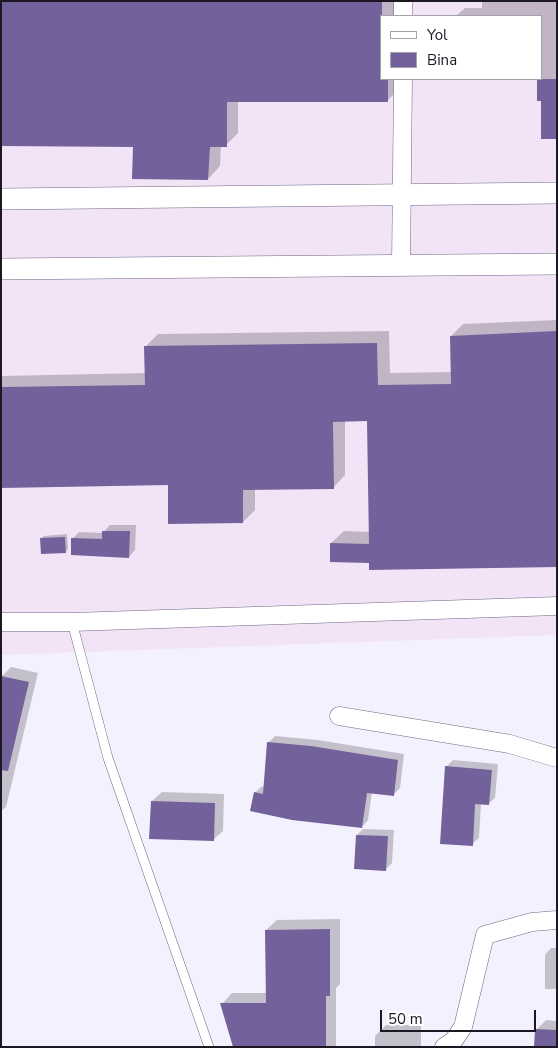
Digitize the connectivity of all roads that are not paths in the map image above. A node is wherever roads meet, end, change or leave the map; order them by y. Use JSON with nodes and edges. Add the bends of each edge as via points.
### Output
{"nodes":[{"id":1,"x":403,"y":1,"type":"edge"},
{"id":2,"x":403,"y":15,"type":"edge"},
{"id":3,"x":403,"y":80,"type":"edge"},
{"id":4,"x":557,"y":193,"type":"edge"},
{"id":5,"x":403,"y":195,"type":"junction"},
{"id":6,"x":1,"y":198,"type":"edge"},
{"id":7,"x":557,"y":264,"type":"edge"},
{"id":8,"x":401,"y":266,"type":"junction"},
{"id":9,"x":1,"y":269,"type":"edge"},
{"id":10,"x":557,"y":606,"type":"edge"},
{"id":11,"x":1,"y":622,"type":"edge"},
{"id":12,"x":72,"y":622,"type":"junction"},
{"id":13,"x":339,"y":716,"type":"dead end"},
{"id":14,"x":557,"y":758,"type":"edge"},
{"id":15,"x":557,"y":920,"type":"edge"},
{"id":16,"x":209,"y":1047,"type":"edge"},
{"id":17,"x":444,"y":1047,"type":"edge"}],
"edges":[{"from":1,"to":2,"type":"street"},
{"from":3,"to":5,"type":"street"},
{"from":4,"to":5,"type":"street"},
{"from":5,"to":6,"type":"street"},
{"from":5,"to":8,"type":"street"},
{"from":7,"to":8,"type":"street"},
{"from":8,"to":9,"type":"street"},
{"from":10,"to":12,"type":"street"},
{"from":11,"to":12,"type":"street"},
{"from":12,"to":16,"type":"lane","via":[[108,758]]},
{"from":13,"to":14,"type":"street","via":[[510,744]]},
{"from":15,"to":17,"type":"street","via":[[532,922],[485,935],[463,1027]]}]}
